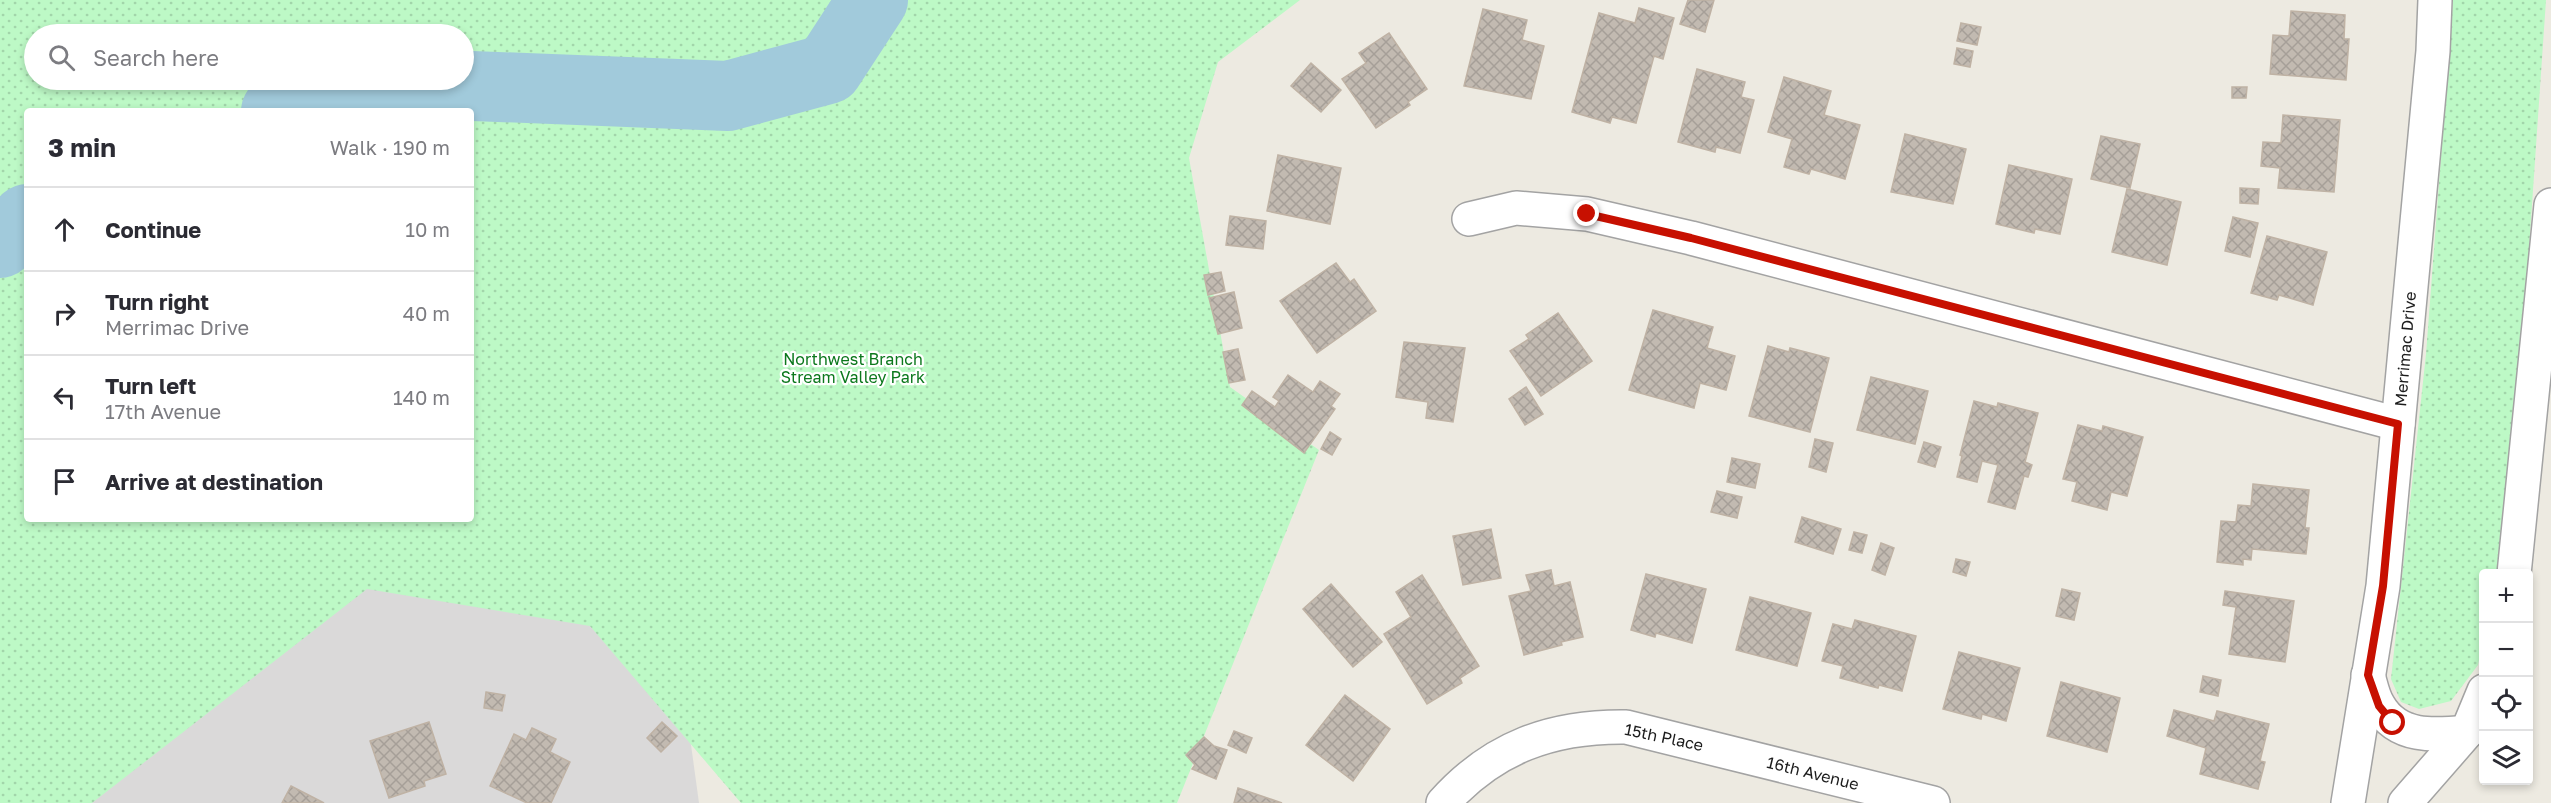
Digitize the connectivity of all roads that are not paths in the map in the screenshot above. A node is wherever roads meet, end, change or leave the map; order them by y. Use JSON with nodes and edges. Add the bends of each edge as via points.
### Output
{"nodes":[{"id":1,"x":2434,"y":0,"type":"edge"},
{"id":2,"x":2551,"y":205,"type":"edge"},
{"id":3,"x":1468,"y":219,"type":"dead end"},
{"id":4,"x":2398,"y":424,"type":"junction"},
{"id":5,"x":2514,"y":569,"type":"edge"},
{"id":6,"x":2368,"y":675,"type":"junction"},
{"id":7,"x":2479,"y":703,"type":"edge"},
{"id":8,"x":2467,"y":732,"type":"junction"},
{"id":9,"x":1728,"y":752,"type":"joint"},
{"id":10,"x":1443,"y":803,"type":"edge"},
{"id":11,"x":1933,"y":803,"type":"edge"},
{"id":12,"x":2348,"y":803,"type":"edge"},
{"id":13,"x":2405,"y":803,"type":"edge"}],
"edges":[{"from":1,"to":4,"type":"street","name":"Merrimac Drive","via":[[2433,51]]},
{"from":2,"to":5,"type":"street"},
{"from":3,"to":4,"type":"street","via":[[1516,208],[1587,214]]},
{"from":4,"to":6,"type":"street","name":"Merrimac Drive","via":[[2383,586]]},
{"from":6,"to":8,"type":"street","via":[[2379,706],[2393,723],[2422,736]]},
{"from":6,"to":12,"type":"street","name":"Merrimac Drive"},
{"from":7,"to":8,"type":"street"},
{"from":8,"to":13,"type":"street"},
{"from":9,"to":10,"type":"street","name":"15th Place","via":[[1626,727],[1586,727],[1534,740],[1500,755]]},
{"from":9,"to":11,"type":"street","name":"16th Avenue"}]}
